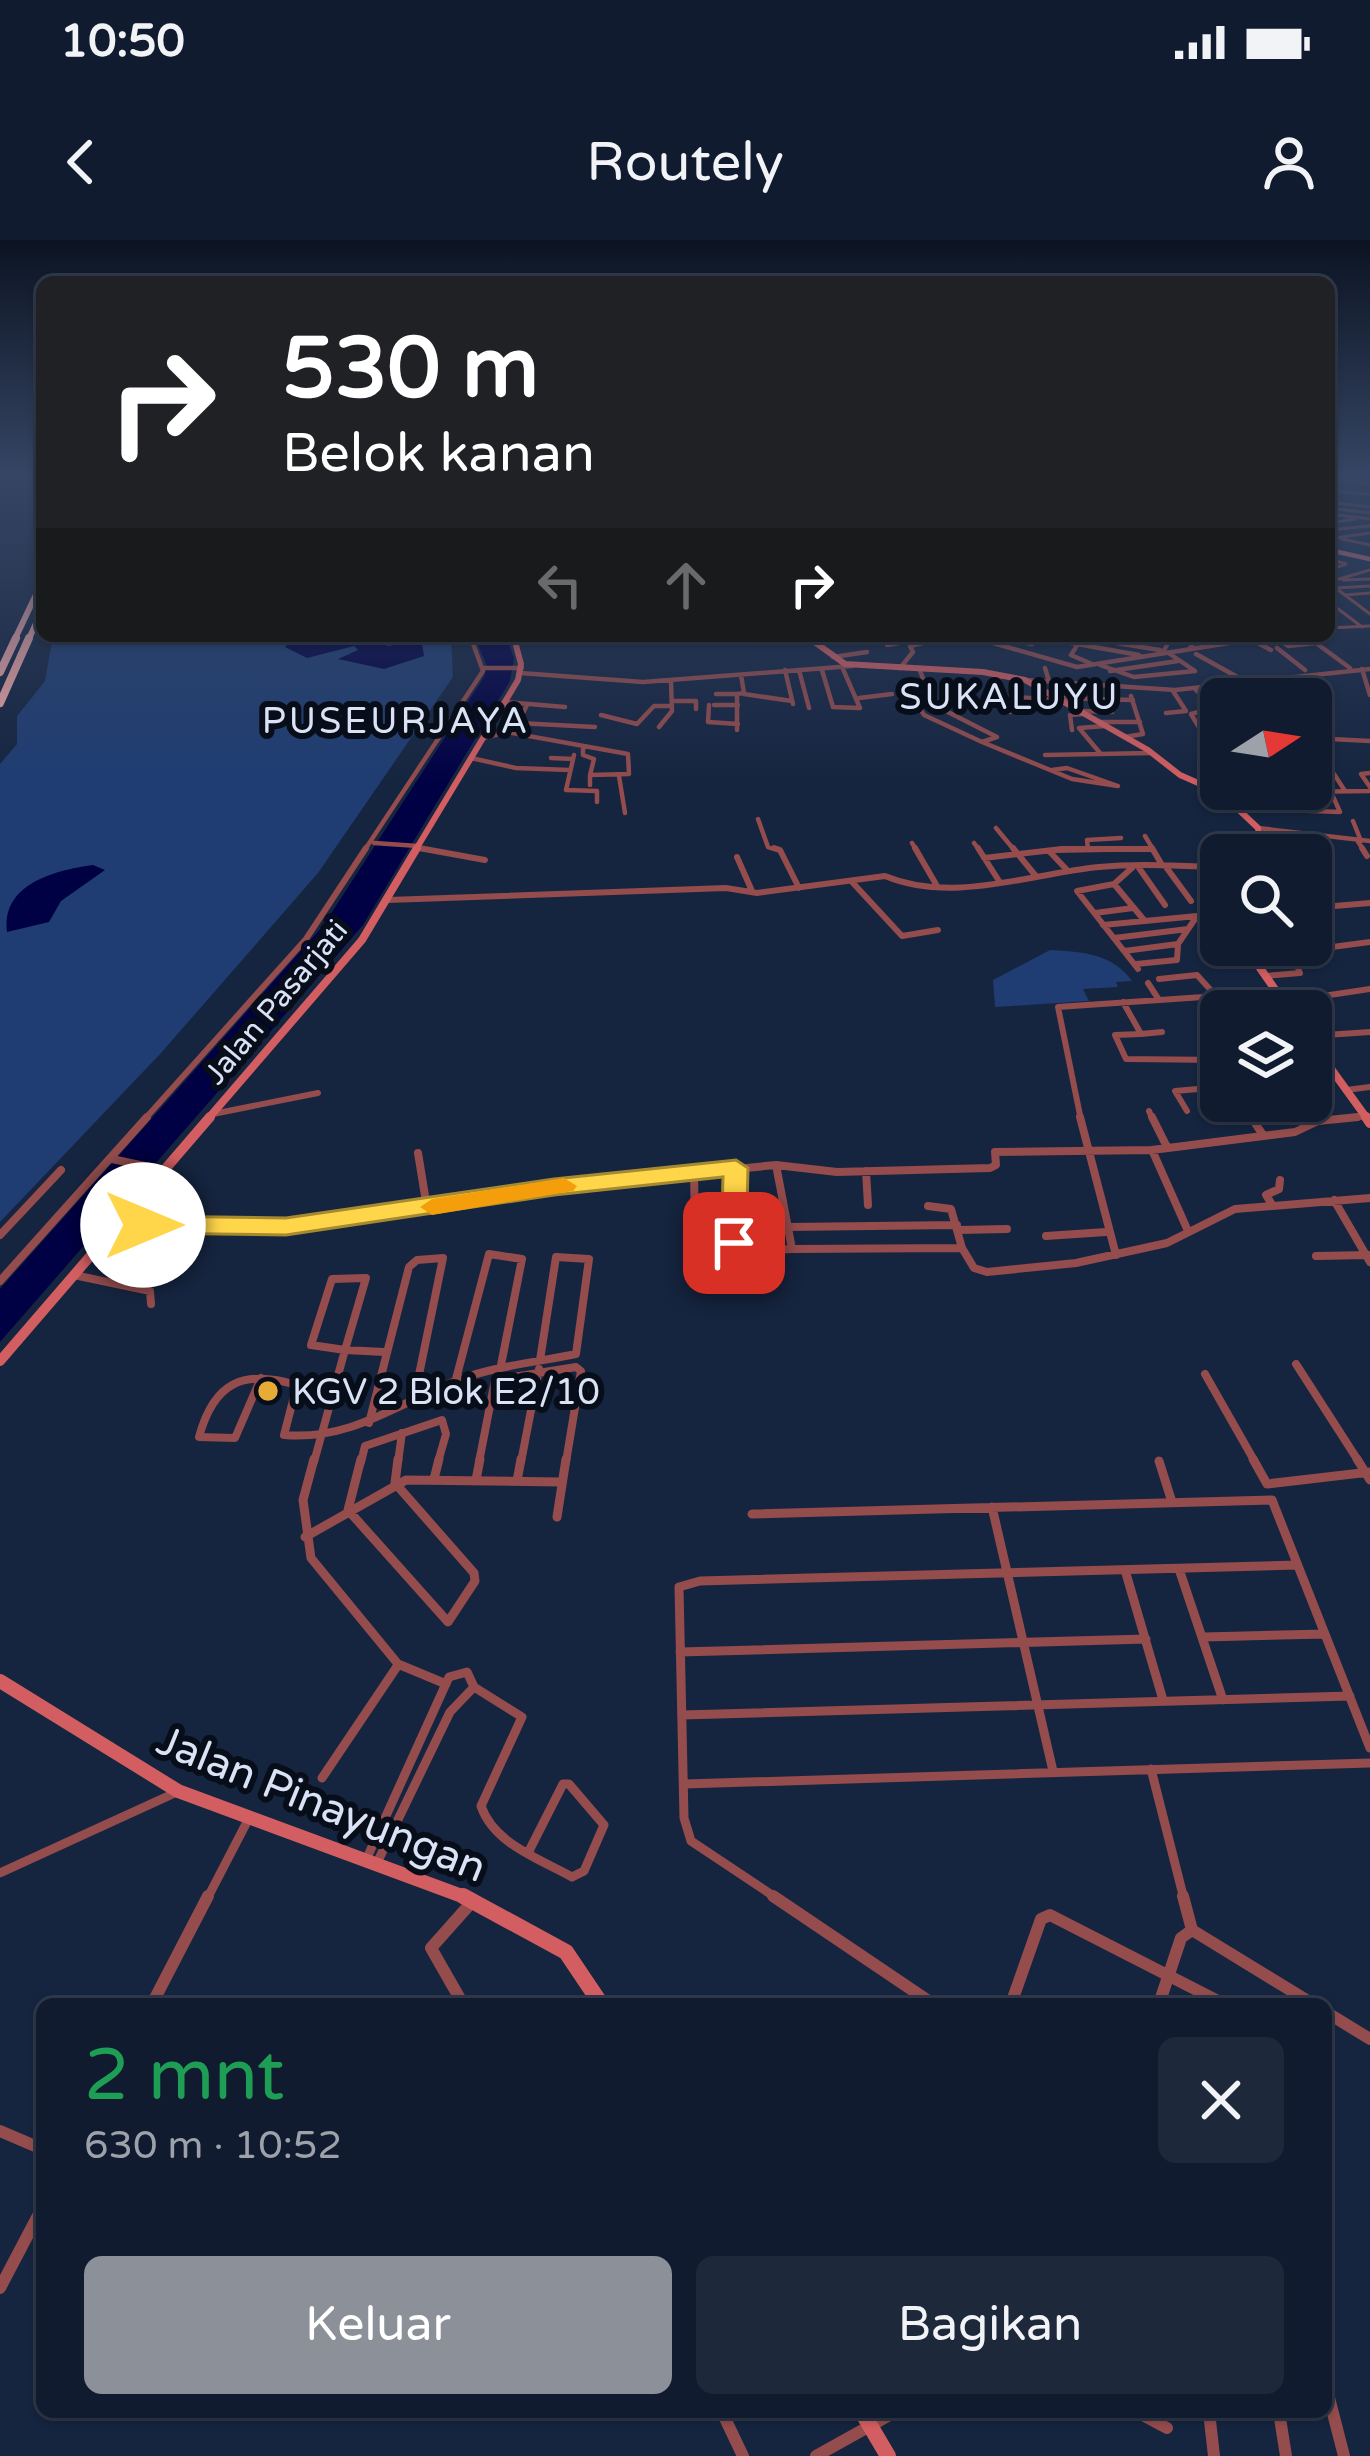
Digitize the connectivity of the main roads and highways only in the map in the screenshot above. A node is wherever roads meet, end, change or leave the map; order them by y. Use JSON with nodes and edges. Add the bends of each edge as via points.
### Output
{"nodes":[{"id":1,"x":36,"y":595,"type":"edge"},
{"id":2,"x":36,"y":623,"type":"edge"},
{"id":3,"x":514,"y":642,"type":"edge"},
{"id":4,"x":813,"y":642,"type":"edge"},
{"id":5,"x":0,"y":672,"type":"edge"},
{"id":6,"x":0,"y":703,"type":"edge"},
{"id":7,"x":1259,"y":834,"type":"edge"},
{"id":8,"x":1332,"y":1074,"type":"edge"},
{"id":9,"x":1368,"y":1119,"type":"edge"},
{"id":10,"x":0,"y":1361,"type":"edge"},
{"id":11,"x":0,"y":1682,"type":"edge"},
{"id":12,"x":597,"y":1998,"type":"edge"},
{"id":13,"x":866,"y":2419,"type":"edge"},
{"id":14,"x":888,"y":2456,"type":"edge"}],
"edges":[{"from":1,"to":5,"type":"highway"},
{"from":2,"to":6,"type":"highway"},
{"from":3,"to":10,"type":"main road","name":"Jalan Pasarjati","via":[[519,670],[504,703],[347,959]]},
{"from":4,"to":7,"type":"main road","via":[[847,667],[1025,680],[1221,793]]},
{"from":8,"to":9,"type":"main road"},
{"from":11,"to":12,"type":"main road","name":"Jalan Pinayungan","via":[[178,1792],[548,1938]]},
{"from":13,"to":14,"type":"main road"}]}
